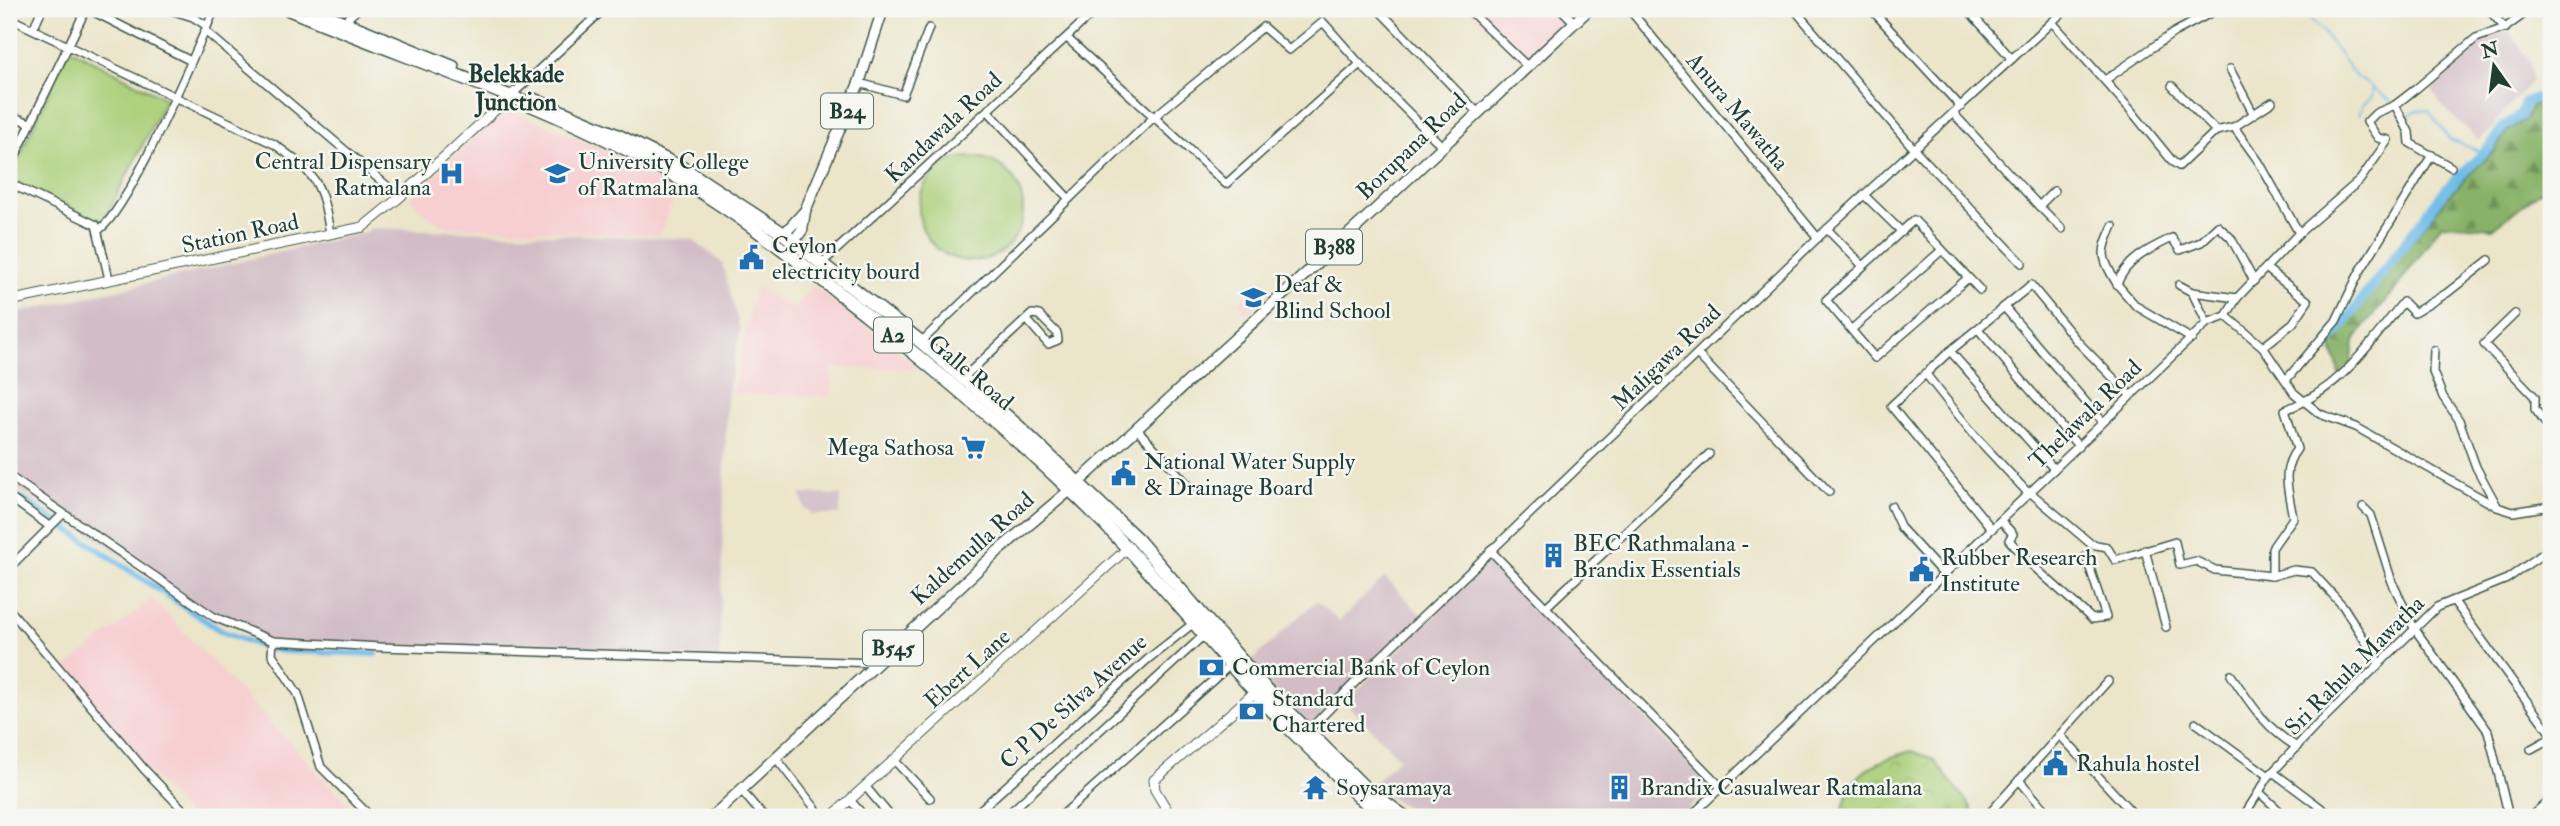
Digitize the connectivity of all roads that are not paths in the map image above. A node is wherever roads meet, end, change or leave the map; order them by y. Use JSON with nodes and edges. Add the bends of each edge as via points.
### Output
{"nodes":[{"id":1,"x":9,"y":9,"type":"edge"},
{"id":2,"x":42,"y":9,"type":"edge"},
{"id":3,"x":87,"y":9,"type":"edge"},
{"id":4,"x":167,"y":9,"type":"edge"},
{"id":5,"x":215,"y":9,"type":"edge"},
{"id":6,"x":288,"y":9,"type":"edge"},
{"id":7,"x":311,"y":9,"type":"edge"},
{"id":8,"x":358,"y":9,"type":"edge"},
{"id":9,"x":604,"y":9,"type":"edge"},
{"id":10,"x":883,"y":9,"type":"edge"},
{"id":11,"x":1097,"y":9,"type":"edge"},
{"id":12,"x":1377,"y":9,"type":"edge"},
{"id":13,"x":1468,"y":9,"type":"edge"},
{"id":14,"x":1561,"y":9,"type":"edge"},
{"id":15,"x":1589,"y":9,"type":"edge"},
{"id":16,"x":1629,"y":9,"type":"edge"},
{"id":17,"x":1794,"y":9,"type":"edge"},
{"id":18,"x":1871,"y":9,"type":"edge"},
{"id":19,"x":1967,"y":9,"type":"edge"},
{"id":20,"x":2066,"y":9,"type":"edge"},
{"id":21,"x":2218,"y":9,"type":"edge"},
{"id":22,"x":2488,"y":9,"type":"edge"},
{"id":23,"x":2531,"y":9,"type":"edge"},
{"id":24,"x":9,"y":19,"type":"edge"},
{"id":25,"x":343,"y":22,"type":"junction"},
{"id":26,"x":1574,"y":22,"type":"junction"},
{"id":27,"x":2052,"y":22,"type":"junction"},
{"id":28,"x":206,"y":28,"type":"junction"},
{"id":29,"x":929,"y":28,"type":"dead end"},
{"id":30,"x":2505,"y":28,"type":"junction"},
{"id":31,"x":33,"y":29,"type":"junction"},
{"id":32,"x":1067,"y":38,"type":"junction"},
{"id":33,"x":68,"y":45,"type":"junction"},
{"id":34,"x":2012,"y":59,"type":"junction"},
{"id":35,"x":191,"y":61,"type":"junction"},
{"id":36,"x":1360,"y":64,"type":"junction"},
{"id":37,"x":1527,"y":66,"type":"junction"},
{"id":38,"x":2230,"y":69,"type":"dead end"},
{"id":39,"x":2105,"y":80,"type":"junction"},
{"id":40,"x":859,"y":83,"type":"junction"},
{"id":41,"x":2172,"y":86,"type":"dead end"},
{"id":42,"x":512,"y":95,"type":"junction"},
{"id":43,"x":173,"y":98,"type":"junction"},
{"id":44,"x":2272,"y":102,"type":"dead end"},
{"id":45,"x":2395,"y":105,"type":"junction"},
{"id":46,"x":1961,"y":107,"type":"junction"},
{"id":47,"x":988,"y":111,"type":"junction"},
{"id":48,"x":1477,"y":111,"type":"junction"},
{"id":49,"x":1953,"y":113,"type":"junction"},
{"id":50,"x":2253,"y":113,"type":"junction"},
{"id":51,"x":9,"y":115,"type":"edge"},
{"id":52,"x":1154,"y":117,"type":"junction"},
{"id":53,"x":30,"y":123,"type":"junction"},
{"id":54,"x":2234,"y":127,"type":"junction"},
{"id":55,"x":2216,"y":131,"type":"junction"},
{"id":56,"x":1443,"y":146,"type":"junction"},
{"id":57,"x":1915,"y":150,"type":"junction"},
{"id":58,"x":2432,"y":155,"type":"junction"},
{"id":59,"x":2451,"y":167,"type":"dead end"},
{"id":60,"x":9,"y":169,"type":"edge"},
{"id":61,"x":9,"y":183,"type":"edge"},
{"id":62,"x":2054,"y":191,"type":"dead end"},
{"id":63,"x":1864,"y":195,"type":"junction"},
{"id":64,"x":400,"y":197,"type":"junction"},
{"id":65,"x":1069,"y":199,"type":"junction"},
{"id":66,"x":2039,"y":206,"type":"junction"},
{"id":67,"x":2113,"y":226,"type":"dead end"},
{"id":68,"x":100,"y":229,"type":"junction"},
{"id":69,"x":1827,"y":229,"type":"junction"},
{"id":70,"x":2062,"y":229,"type":"dead end"},
{"id":71,"x":1902,"y":232,"type":"junction"},
{"id":72,"x":2299,"y":233,"type":"junction"},
{"id":73,"x":330,"y":234,"type":"junction"},
{"id":74,"x":1818,"y":238,"type":"junction"},
{"id":75,"x":785,"y":242,"type":"junction"},
{"id":76,"x":1942,"y":250,"type":"junction"},
{"id":77,"x":2489,"y":260,"type":"dead end"},
{"id":78,"x":2022,"y":263,"type":"dead end"},
{"id":79,"x":1862,"y":265,"type":"junction"},
{"id":80,"x":818,"y":267,"type":"junction"},
{"id":81,"x":2267,"y":269,"type":"junction"},
{"id":82,"x":1968,"y":278,"type":"junction"},
{"id":83,"x":109,"y":279,"type":"junction"},
{"id":84,"x":2254,"y":281,"type":"junction"},
{"id":85,"x":2117,"y":284,"type":"junction"},
{"id":86,"x":2179,"y":285,"type":"dead end"},
{"id":87,"x":1980,"y":290,"type":"dead end"},
{"id":88,"x":2192,"y":292,"type":"junction"},
{"id":89,"x":2236,"y":299,"type":"junction"},
{"id":90,"x":9,"y":301,"type":"edge"},
{"id":91,"x":2004,"y":307,"type":"junction"},
{"id":92,"x":2515,"y":314,"type":"dead end"},
{"id":93,"x":2226,"y":316,"type":"junction"},
{"id":94,"x":1028,"y":321,"type":"junction"},
{"id":95,"x":2207,"y":323,"type":"junction"},
{"id":96,"x":1852,"y":329,"type":"junction"},
{"id":97,"x":1978,"y":329,"type":"junction"},
{"id":98,"x":2192,"y":338,"type":"junction"},
{"id":99,"x":921,"y":342,"type":"junction"},
{"id":100,"x":2263,"y":347,"type":"junction"},
{"id":101,"x":1950,"y":351,"type":"junction"},
{"id":102,"x":2434,"y":351,"type":"dead end"},
{"id":103,"x":1698,"y":355,"type":"junction"},
{"id":104,"x":1925,"y":373,"type":"junction"},
{"id":105,"x":963,"y":378,"type":"junction"},
{"id":106,"x":2287,"y":379,"type":"junction"},
{"id":107,"x":2130,"y":395,"type":"junction"},
{"id":108,"x":1655,"y":401,"type":"dead end"},
{"id":109,"x":2305,"y":403,"type":"junction"},
{"id":110,"x":2103,"y":422,"type":"junction"},
{"id":111,"x":1136,"y":428,"type":"junction"},
{"id":112,"x":2551,"y":430,"type":"edge"},
{"id":113,"x":2079,"y":447,"type":"junction"},
{"id":114,"x":1709,"y":454,"type":"dead end"},
{"id":115,"x":2054,"y":469,"type":"junction"},
{"id":116,"x":9,"y":476,"type":"edge"},
{"id":117,"x":1073,"y":486,"type":"junction"},
{"id":118,"x":1191,"y":488,"type":"dead end"},
{"id":119,"x":1829,"y":492,"type":"dead end"},
{"id":120,"x":2030,"y":493,"type":"junction"},
{"id":121,"x":9,"y":497,"type":"edge"},
{"id":122,"x":1891,"y":506,"type":"dead end"},
{"id":123,"x":2551,"y":506,"type":"edge"},
{"id":124,"x":2363,"y":507,"type":"dead end"},
{"id":125,"x":2497,"y":507,"type":"junction"},
{"id":126,"x":55,"y":520,"type":"junction"},
{"id":127,"x":2001,"y":521,"type":"junction"},
{"id":128,"x":1992,"y":528,"type":"junction"},
{"id":129,"x":1129,"y":547,"type":"junction"},
{"id":130,"x":1490,"y":550,"type":"junction"},
{"id":131,"x":2145,"y":550,"type":"junction"},
{"id":132,"x":2551,"y":551,"type":"edge"},
{"id":133,"x":2085,"y":556,"type":"dead end"},
{"id":134,"x":9,"y":568,"type":"edge"},
{"id":135,"x":1944,"y":575,"type":"junction"},
{"id":136,"x":2272,"y":576,"type":"junction"},
{"id":137,"x":2453,"y":600,"type":"junction"},
{"id":138,"x":1546,"y":607,"type":"junction"},
{"id":139,"x":9,"y":609,"type":"edge"},
{"id":140,"x":1197,"y":619,"type":"junction"},
{"id":141,"x":2166,"y":627,"type":"dead end"},
{"id":142,"x":2414,"y":628,"type":"junction"},
{"id":143,"x":1203,"y":636,"type":"junction"},
{"id":144,"x":272,"y":647,"type":"junction"},
{"id":145,"x":877,"y":663,"type":"junction"},
{"id":146,"x":2379,"y":663,"type":"junction"},
{"id":147,"x":1229,"y":666,"type":"junction"},
{"id":148,"x":2231,"y":675,"type":"dead end"},
{"id":149,"x":2108,"y":681,"type":"dead end"},
{"id":150,"x":1254,"y":693,"type":"junction"},
{"id":151,"x":2196,"y":723,"type":"dead end"},
{"id":152,"x":1309,"y":730,"type":"junction"},
{"id":153,"x":2060,"y":735,"type":"junction"},
{"id":154,"x":2551,"y":736,"type":"edge"},
{"id":155,"x":1299,"y":740,"type":"junction"},
{"id":156,"x":2297,"y":747,"type":"junction"},
{"id":157,"x":2531,"y":749,"type":"dead end"},
{"id":158,"x":776,"y":758,"type":"junction"},
{"id":159,"x":894,"y":760,"type":"junction"},
{"id":160,"x":2271,"y":774,"type":"junction"},
{"id":161,"x":2019,"y":780,"type":"junction"},
{"id":162,"x":865,"y":786,"type":"junction"},
{"id":163,"x":1721,"y":787,"type":"junction"},
{"id":164,"x":741,"y":790,"type":"junction"},
{"id":165,"x":2259,"y":792,"type":"junction"},
{"id":166,"x":930,"y":798,"type":"dead end"},
{"id":167,"x":2551,"y":799,"type":"edge"},
{"id":168,"x":850,"y":800,"type":"junction"},
{"id":169,"x":190,"y":817,"type":"edge"},
{"id":170,"x":371,"y":817,"type":"edge"},
{"id":171,"x":712,"y":817,"type":"edge"},
{"id":172,"x":764,"y":817,"type":"edge"},
{"id":173,"x":822,"y":817,"type":"edge"},
{"id":174,"x":831,"y":817,"type":"edge"},
{"id":175,"x":865,"y":817,"type":"edge"},
{"id":176,"x":891,"y":817,"type":"edge"},
{"id":177,"x":972,"y":817,"type":"edge"},
{"id":178,"x":1005,"y":817,"type":"edge"},
{"id":179,"x":1060,"y":817,"type":"edge"},
{"id":180,"x":1156,"y":817,"type":"edge"},
{"id":181,"x":1386,"y":817,"type":"edge"},
{"id":182,"x":1405,"y":817,"type":"edge"},
{"id":183,"x":1690,"y":817,"type":"edge"},
{"id":184,"x":1986,"y":817,"type":"edge"},
{"id":185,"x":2051,"y":817,"type":"edge"},
{"id":186,"x":2136,"y":817,"type":"edge"},
{"id":187,"x":2243,"y":817,"type":"edge"},
{"id":188,"x":2286,"y":817,"type":"edge"},
{"id":189,"x":2333,"y":817,"type":"edge"},
{"id":190,"x":2509,"y":817,"type":"edge"},
{"id":191,"x":2530,"y":817,"type":"edge"}],
"edges":[{"from":1,"to":24,"type":"street"},
{"from":2,"to":31,"type":"street"},
{"from":3,"to":33,"type":"street"},
{"from":3,"to":35,"type":"street"},
{"from":4,"to":28,"type":"street","via":[[193,17]]},
{"from":5,"to":28,"type":"street"},
{"from":6,"to":42,"type":"highway","name":"Galle Road","number":"A2"},
{"from":7,"to":25,"type":"highway","name":"Galle Road","number":"A2"},
{"from":8,"to":25,"type":"street"},
{"from":9,"to":42,"type":"street"},
{"from":10,"to":40,"type":"main road","number":"B24"},
{"from":11,"to":32,"type":"street","name":"Kandawala Road"},
{"from":12,"to":48,"type":"street"},
{"from":13,"to":37,"type":"street"},
{"from":14,"to":26,"type":"street"},
{"from":15,"to":26,"type":"main road","name":"Borupana Road","number":"B388"},
{"from":16,"to":74,"type":"street","name":"Anura Mawatha"},
{"from":17,"to":57,"type":"street"},
{"from":18,"to":46,"type":"street"},
{"from":19,"to":34,"type":"street"},
{"from":20,"to":27,"type":"street","name":"Maligawa Road"},
{"from":21,"to":39,"type":"street"},
{"from":22,"to":30,"type":"street"},
{"from":23,"to":30,"type":"street"},
{"from":24,"to":31,"type":"street"},
{"from":25,"to":42,"type":"highway","name":"Galle Road","number":"A2"},
{"from":26,"to":37,"type":"main road","name":"Borupana Road","number":"B388"},
{"from":27,"to":34,"type":"street","name":"Maligawa Road"},
{"from":27,"to":39,"type":"street"},
{"from":28,"to":35,"type":"street"},
{"from":28,"to":64,"type":"street"},
{"from":29,"to":40,"type":"street","via":[[903,95]]},
{"from":30,"to":45,"type":"street","via":[[2476,38]]},
{"from":31,"to":33,"type":"street"},
{"from":32,"to":47,"type":"street","name":"Kandawala Road"},
{"from":32,"to":52,"type":"street"},
{"from":33,"to":43,"type":"street"},
{"from":33,"to":53,"type":"street"},
{"from":34,"to":46,"type":"street","name":"Maligawa Road"},
{"from":35,"to":43,"type":"street"},
{"from":36,"to":52,"type":"street","via":[[1323,22],[1289,50],[1263,27]]},
{"from":36,"to":52,"type":"street","via":[[1226,184]]},
{"from":36,"to":56,"type":"street"},
{"from":37,"to":48,"type":"main road","name":"Borupana Road","number":"B388"},
{"from":38,"to":50,"type":"street"},
{"from":39,"to":55,"type":"street","via":[[2179,166]]},
{"from":40,"to":75,"type":"main road","number":"B24","via":[[805,211]]},
{"from":41,"to":55,"type":"street"},
{"from":42,"to":64,"type":"street","name":"Station Road"},
{"from":42,"to":75,"type":"highway","name":"Galle Road","number":"A2","via":[[643,158]]},
{"from":43,"to":68,"type":"street","via":[[120,205]]},
{"from":43,"to":73,"type":"street","via":[[274,144],[309,169],[326,209]]},
{"from":44,"to":50,"type":"street"},
{"from":45,"to":58,"type":"street","via":[[2410,143]]},
{"from":45,"to":72,"type":"street","via":[[2367,122],[2378,138],[2388,140],[2360,180]]},
{"from":46,"to":49,"type":"street","name":"Maligawa Road"},
{"from":47,"to":65,"type":"street"},
{"from":47,"to":80,"type":"street","name":"Kandawala Road"},
{"from":48,"to":56,"type":"main road","name":"Borupana Road","number":"B388"},
{"from":49,"to":57,"type":"street","name":"Maligawa Road"},
{"from":49,"to":66,"type":"street"},
{"from":50,"to":54,"type":"street"},
{"from":51,"to":53,"type":"street"},
{"from":52,"to":65,"type":"street"},
{"from":53,"to":60,"type":"street"},
{"from":54,"to":55,"type":"street"},
{"from":54,"to":72,"type":"street"},
{"from":56,"to":111,"type":"main road","name":"Borupana Road","number":"B388"},
{"from":57,"to":63,"type":"street","name":"Maligawa Road"},
{"from":57,"to":78,"type":"street"},
{"from":58,"to":59,"type":"street"},
{"from":58,"to":106,"type":"street","via":[[2359,273],[2336,321]]},
{"from":61,"to":68,"type":"street"},
{"from":62,"to":66,"type":"street"},
{"from":63,"to":69,"type":"street","name":"Maligawa Road"},
{"from":63,"to":71,"type":"street"},
{"from":64,"to":73,"type":"street","name":"Station Road","via":[[363,227]]},
{"from":65,"to":99,"type":"street"},
{"from":66,"to":70,"type":"street"},
{"from":67,"to":85,"type":"street","via":[[2104,242],[2104,254]]},
{"from":68,"to":83,"type":"street"},
{"from":69,"to":74,"type":"street","name":"Maligawa Road"},
{"from":69,"to":79,"type":"street"},
{"from":71,"to":76,"type":"street","via":[[1914,220]]},
{"from":71,"to":79,"type":"street"},
{"from":72,"to":81,"type":"street"},
{"from":73,"to":83,"type":"street","name":"Station Road"},
{"from":74,"to":103,"type":"street","name":"Maligawa Road"},
{"from":75,"to":80,"type":"highway","name":"Galle Road","number":"A2"},
{"from":76,"to":82,"type":"street"},
{"from":76,"to":96,"type":"street"},
{"from":77,"to":109,"type":"street","via":[[2414,313],[2403,302],[2341,378]]},
{"from":79,"to":96,"type":"street","via":[[1826,300]]},
{"from":80,"to":99,"type":"highway","name":"Galle Road","number":"A2"},
{"from":80,"to":117,"type":"highway","name":"Galle Road","number":"A2"},
{"from":81,"to":84,"type":"street"},
{"from":81,"to":100,"type":"street","via":[[2308,301],[2294,323]]},
{"from":82,"to":87,"type":"street"},
{"from":82,"to":96,"type":"street","via":[[1875,358]]},
{"from":83,"to":90,"type":"street","name":"Station Road"},
{"from":84,"to":85,"type":"street","via":[[2231,238],[2218,226],[2201,242],[2180,250],[2172,238],[2139,255],[2122,269]]},
{"from":84,"to":89,"type":"street"},
{"from":85,"to":98,"type":"street","via":[[2136,306]]},
{"from":86,"to":88,"type":"street"},
{"from":88,"to":89,"type":"street"},
{"from":88,"to":95,"type":"street"},
{"from":89,"to":93,"type":"street"},
{"from":91,"to":97,"type":"street"},
{"from":91,"to":107,"type":"street","via":[[2031,285]]},
{"from":91,"to":110,"type":"street"},
{"from":92,"to":112,"type":"street","via":[[2484,344],[2535,397],[2535,409]]},
{"from":93,"to":95,"type":"street","name":"Thelawala Road"},
{"from":93,"to":100,"type":"street"},
{"from":94,"to":94,"type":"street","via":[[1032,314],[1039,314],[1058,340],[1048,344]]},
{"from":94,"to":105,"type":"street"},
{"from":95,"to":98,"type":"street","name":"Thelawala Road"},
{"from":97,"to":101,"type":"street"},
{"from":97,"to":113,"type":"street"},
{"from":98,"to":107,"type":"street","name":"Thelawala Road"},
{"from":99,"to":105,"type":"highway","name":"Galle Road","number":"A2"},
{"from":100,"to":106,"type":"street"},
{"from":101,"to":104,"type":"street"},
{"from":101,"to":115,"type":"street"},
{"from":102,"to":125,"type":"street","via":[[2433,372],[2443,397],[2459,420]]},
{"from":103,"to":119,"type":"street"},
{"from":103,"to":130,"type":"street","name":"Maligawa Road"},
{"from":104,"to":120,"type":"street","via":[[1975,436]]},
{"from":104,"to":128,"type":"street","via":[[1891,406]]},
{"from":105,"to":117,"type":"highway","name":"Galle Road","number":"A2"},
{"from":106,"to":109,"type":"street"},
{"from":107,"to":110,"type":"street","name":"Thelawala Road"},
{"from":108,"to":130,"type":"street"},
{"from":109,"to":125,"type":"street"},
{"from":109,"to":136,"type":"street","via":[[2285,410],[2297,449],[2287,461],[2293,518],[2272,548]]},
{"from":110,"to":113,"type":"street","name":"Thelawala Road"},
{"from":111,"to":117,"type":"main road","name":"Borupana Road","number":"B388"},
{"from":111,"to":118,"type":"street"},
{"from":113,"to":115,"type":"street","name":"Thelawala Road"},
{"from":114,"to":138,"type":"street"},
{"from":115,"to":120,"type":"street","name":"Thelawala Road"},
{"from":116,"to":126,"type":"street"},
{"from":117,"to":129,"type":"highway","name":"Galle Road","number":"A2"},
{"from":117,"to":140,"type":"highway","name":"Galle Road","number":"A2","via":[[1137,539]]},
{"from":117,"to":145,"type":"main road","name":"Kaldemulla Road","number":"B545"},
{"from":120,"to":127,"type":"street","name":"Thelawala Road"},
{"from":120,"to":131,"type":"street","via":[[2091,544],[2107,547],[2115,560]]},
{"from":121,"to":126,"type":"street"},
{"from":122,"to":135,"type":"street","via":[[1901,528]]},
{"from":123,"to":125,"type":"street","via":[[2531,512]]},
{"from":124,"to":142,"type":"street","via":[[2371,515],[2382,555]]},
{"from":126,"to":134,"type":"street"},
{"from":126,"to":144,"type":"street"},
{"from":127,"to":128,"type":"street","name":"Thelawala Road"},
{"from":127,"to":133,"type":"street","via":[[2013,534],[2009,540],[2092,620],[2106,617]]},
{"from":128,"to":135,"type":"street","name":"Thelawala Road"},
{"from":129,"to":140,"type":"highway","name":"Galle Road","number":"A2"},
{"from":129,"to":159,"type":"street","name":"Ebert Lane"},
{"from":130,"to":138,"type":"street"},
{"from":130,"to":152,"type":"street","name":"Maligawa Road"},
{"from":131,"to":136,"type":"street","via":[[2175,542],[2180,565],[2196,561],[2215,570]]},
{"from":131,"to":141,"type":"street"},
{"from":132,"to":137,"type":"street","name":"Sri Rahula Mawatha","via":[[2507,579]]},
{"from":135,"to":163,"type":"street","name":"Thelawala Road"},
{"from":136,"to":146,"type":"street","via":[[2294,570],[2312,572],[2343,606]]},
{"from":137,"to":142,"type":"street","name":"Sri Rahula Mawatha","via":[[2437,607]]},
{"from":137,"to":154,"type":"street"},
{"from":138,"to":163,"type":"street"},
{"from":139,"to":169,"type":"street"},
{"from":140,"to":143,"type":"highway","name":"Galle Road","number":"A2"},
{"from":140,"to":152,"type":"highway","name":"Galle Road","number":"A2"},
{"from":140,"to":177,"type":"street","name":"C P De Silva Avenue"},
{"from":142,"to":146,"type":"street","name":"Sri Rahula Mawatha"},
{"from":142,"to":190,"type":"street","via":[[2488,731]]},
{"from":143,"to":147,"type":"highway","name":"Galle Road","number":"A2"},
{"from":143,"to":178,"type":"street"},
{"from":144,"to":145,"type":"street"},
{"from":144,"to":170,"type":"street","via":[[298,694],[321,767]]},
{"from":145,"to":158,"type":"main road","name":"Kaldemulla Road","number":"B545"},
{"from":146,"to":156,"type":"street","name":"Sri Rahula Mawatha"},
{"from":147,"to":150,"type":"highway","name":"Galle Road","number":"A2"},
{"from":147,"to":179,"type":"street"},
{"from":148,"to":156,"type":"street","via":[[2250,707]]},
{"from":149,"to":153,"type":"street"},
{"from":150,"to":155,"type":"highway","name":"Galle Road","number":"A2"},
{"from":150,"to":180,"type":"street","via":[[1154,779],[1166,808]]},
{"from":151,"to":160,"type":"street"},
{"from":152,"to":155,"type":"street","name":"Maligawa Road"},
{"from":152,"to":182,"type":"highway","name":"Galle Road","number":"A2","via":[[1364,788]]},
{"from":153,"to":161,"type":"street"},
{"from":153,"to":186,"type":"street"},
{"from":154,"to":157,"type":"street"},
{"from":155,"to":181,"type":"highway","name":"Galle Road","number":"A2"},
{"from":156,"to":160,"type":"street","name":"Sri Rahula Mawatha"},
{"from":158,"to":164,"type":"main road","name":"Kaldemulla Road","number":"B545"},
{"from":158,"to":173,"type":"street"},
{"from":159,"to":162,"type":"street","name":"Ebert Lane"},
{"from":159,"to":166,"type":"street"},
{"from":160,"to":165,"type":"street","name":"Sri Rahula Mawatha"},
{"from":160,"to":189,"type":"street"},
{"from":161,"to":184,"type":"street"},
{"from":161,"to":185,"type":"street"},
{"from":162,"to":168,"type":"street","name":"Ebert Lane"},
{"from":162,"to":176,"type":"street"},
{"from":163,"to":183,"type":"street","name":"Thelawala Road"},
{"from":164,"to":171,"type":"main road","name":"Kaldemulla Road","number":"B545"},
{"from":164,"to":172,"type":"street"},
{"from":165,"to":187,"type":"street","name":"Sri Rahula Mawatha"},
{"from":165,"to":188,"type":"street"},
{"from":167,"to":191,"type":"street"},
{"from":168,"to":174,"type":"street","name":"Ebert Lane"},
{"from":168,"to":175,"type":"street"}]}
